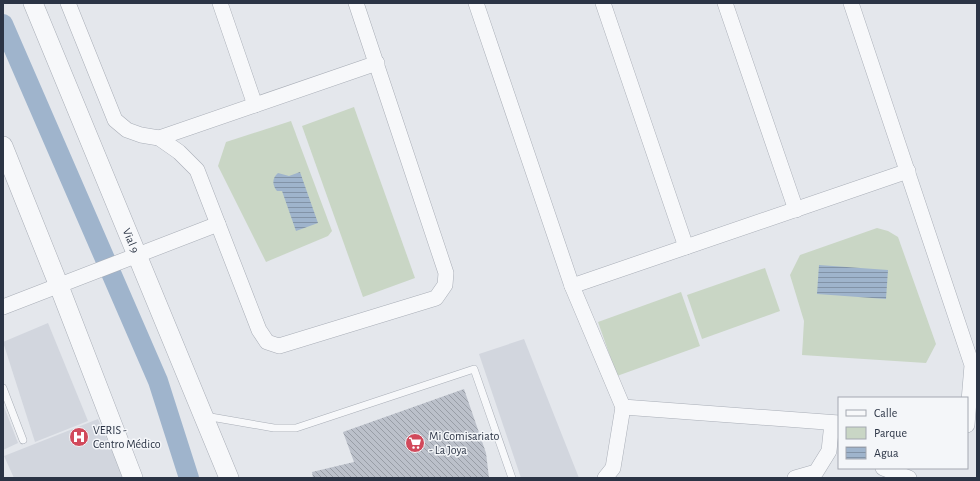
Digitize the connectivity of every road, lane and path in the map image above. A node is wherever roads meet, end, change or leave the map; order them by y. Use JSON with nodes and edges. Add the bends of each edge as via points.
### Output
{"nodes":[{"id":1,"x":33,"y":3,"type":"edge"},
{"id":2,"x":68,"y":3,"type":"edge"},
{"id":3,"x":220,"y":3,"type":"edge"},
{"id":4,"x":356,"y":3,"type":"edge"},
{"id":5,"x":476,"y":3,"type":"edge"},
{"id":6,"x":603,"y":3,"type":"edge"},
{"id":7,"x":725,"y":3,"type":"edge"},
{"id":8,"x":851,"y":3,"type":"edge"},
{"id":9,"x":377,"y":63,"type":"junction"},
{"id":10,"x":255,"y":105,"type":"junction"},
{"id":11,"x":160,"y":138,"type":"junction"},
{"id":12,"x":3,"y":146,"type":"edge"},
{"id":13,"x":908,"y":171,"type":"junction"},
{"id":14,"x":796,"y":210,"type":"junction"},
{"id":15,"x":218,"y":224,"type":"junction"},
{"id":16,"x":686,"y":247,"type":"junction"},
{"id":17,"x":137,"y":256,"type":"junction"},
{"id":18,"x":59,"y":286,"type":"junction"},
{"id":19,"x":572,"y":286,"type":"junction"},
{"id":20,"x":3,"y":307,"type":"edge"},
{"id":21,"x":3,"y":388,"type":"edge"},
{"id":22,"x":623,"y":407,"type":"junction"},
{"id":23,"x":968,"y":413,"type":"edge"},
{"id":24,"x":203,"y":416,"type":"junction"},
{"id":25,"x":836,"y":423,"type":"edge"},
{"id":26,"x":23,"y":440,"type":"dead end"},
{"id":27,"x":886,"y":469,"type":"edge"},
{"id":28,"x":133,"y":478,"type":"edge"},
{"id":29,"x":229,"y":478,"type":"edge"},
{"id":30,"x":512,"y":478,"type":"edge"},
{"id":31,"x":605,"y":478,"type":"edge"},
{"id":32,"x":795,"y":478,"type":"edge"},
{"id":33,"x":909,"y":478,"type":"edge"}],
"edges":[{"from":1,"to":17,"type":"street","name":"Vial 9"},
{"from":2,"to":11,"type":"street","via":[[115,120],[127,130]]},
{"from":3,"to":10,"type":"street"},
{"from":4,"to":9,"type":"street"},
{"from":5,"to":19,"type":"street"},
{"from":6,"to":16,"type":"street"},
{"from":7,"to":14,"type":"street"},
{"from":8,"to":13,"type":"street"},
{"from":9,"to":10,"type":"street"},
{"from":9,"to":15,"type":"street","via":[[446,273],[445,285],[436,298],[284,345],[267,342],[258,330]]},
{"from":10,"to":11,"type":"street"},
{"from":11,"to":15,"type":"street","via":[[197,170]]},
{"from":12,"to":18,"type":"street"},
{"from":13,"to":14,"type":"street"},
{"from":13,"to":23,"type":"street","via":[[972,365]]},
{"from":14,"to":16,"type":"street"},
{"from":15,"to":17,"type":"street"},
{"from":16,"to":19,"type":"street"},
{"from":17,"to":18,"type":"street"},
{"from":17,"to":24,"type":"street","name":"Vial 9"},
{"from":18,"to":20,"type":"street"},
{"from":18,"to":28,"type":"street"},
{"from":19,"to":22,"type":"street"},
{"from":21,"to":26,"type":"lane"},
{"from":22,"to":25,"type":"street"},
{"from":22,"to":31,"type":"street","via":[[612,468]]},
{"from":24,"to":29,"type":"street","name":"Vial 9"},
{"from":24,"to":30,"type":"lane","via":[[274,428],[296,428],[474,369]]},
{"from":25,"to":32,"type":"street","via":[[829,451],[816,472]]},
{"from":27,"to":33,"type":"street"}]}
